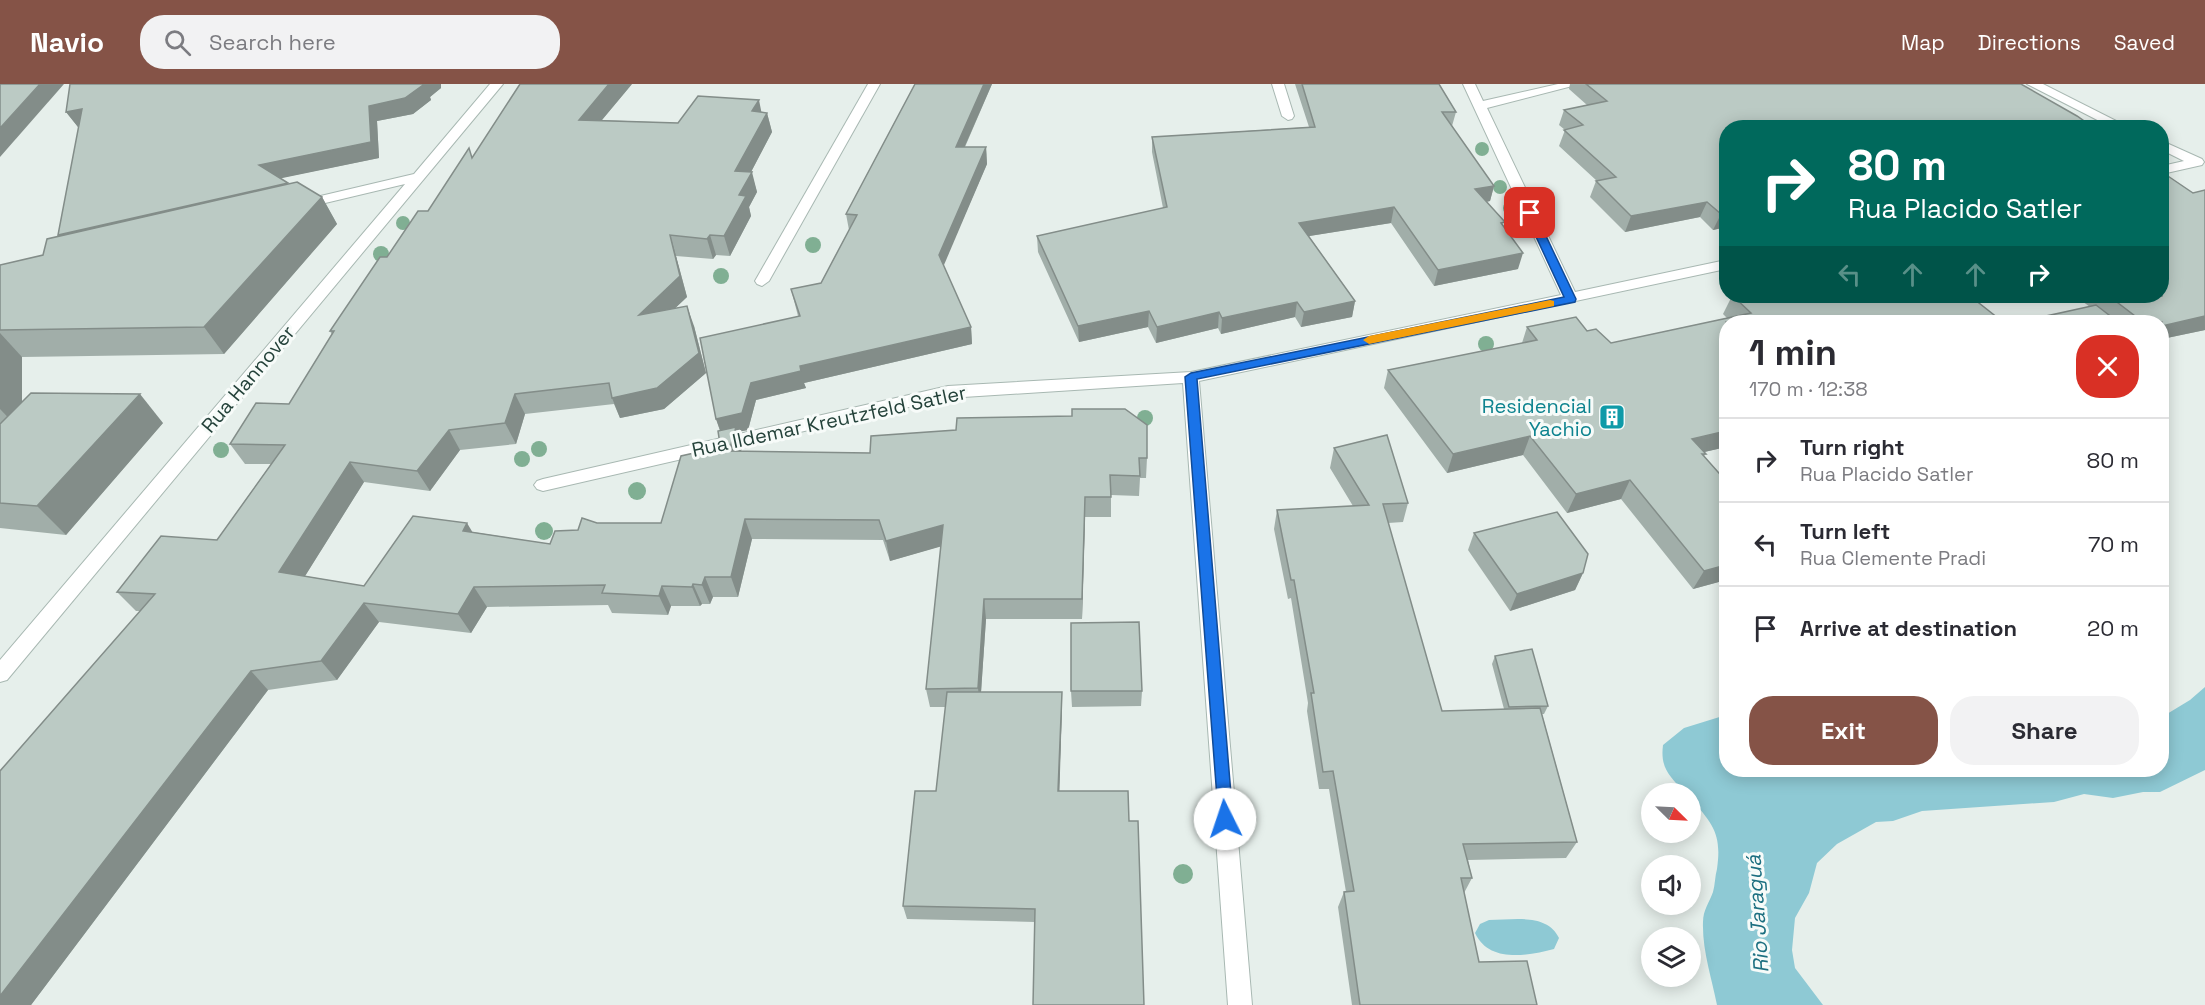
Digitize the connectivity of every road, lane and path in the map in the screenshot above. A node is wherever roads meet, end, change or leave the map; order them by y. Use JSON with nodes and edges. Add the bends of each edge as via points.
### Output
{"nodes":[{"id":1,"x":497,"y":84,"type":"edge"},
{"id":2,"x":874,"y":84,"type":"edge"},
{"id":3,"x":1278,"y":84,"type":"edge"},
{"id":4,"x":1469,"y":84,"type":"edge"},
{"id":5,"x":1574,"y":84,"type":"edge"},
{"id":6,"x":2033,"y":84,"type":"edge"},
{"id":7,"x":1479,"y":106,"type":"junction"},
{"id":8,"x":1288,"y":116,"type":"dead end"},
{"id":9,"x":2107,"y":120,"type":"edge"},
{"id":10,"x":2169,"y":148,"type":"edge"},
{"id":11,"x":2169,"y":168,"type":"edge"},
{"id":12,"x":418,"y":177,"type":"junction"},
{"id":13,"x":291,"y":207,"type":"edge"},
{"id":14,"x":1719,"y":267,"type":"edge"},
{"id":15,"x":762,"y":280,"type":"dead end"},
{"id":16,"x":1570,"y":299,"type":"junction"},
{"id":17,"x":1191,"y":377,"type":"junction"},
{"id":18,"x":543,"y":485,"type":"dead end"},
{"id":19,"x":0,"y":674,"type":"edge"},
{"id":20,"x":1240,"y":1005,"type":"edge"}],
"edges":[{"from":1,"to":12,"type":"street","name":"Rua Hannover"},
{"from":2,"to":15,"type":"street"},
{"from":3,"to":8,"type":"street"},
{"from":4,"to":7,"type":"street"},
{"from":5,"to":7,"type":"street"},
{"from":6,"to":9,"type":"street"},
{"from":7,"to":16,"type":"street"},
{"from":10,"to":11,"type":"street","via":[[2197,162]]},
{"from":12,"to":13,"type":"street"},
{"from":12,"to":19,"type":"street","name":"Rua Hannover"},
{"from":14,"to":16,"type":"street","name":"Rua Ildemar Kreutzfeld Satler"},
{"from":16,"to":17,"type":"street","name":"Rua Ildemar Kreutzfeld Satler"},
{"from":17,"to":18,"type":"street","name":"Rua Ildemar Kreutzfeld Satler","via":[[948,392]]},
{"from":17,"to":20,"type":"street"}]}
